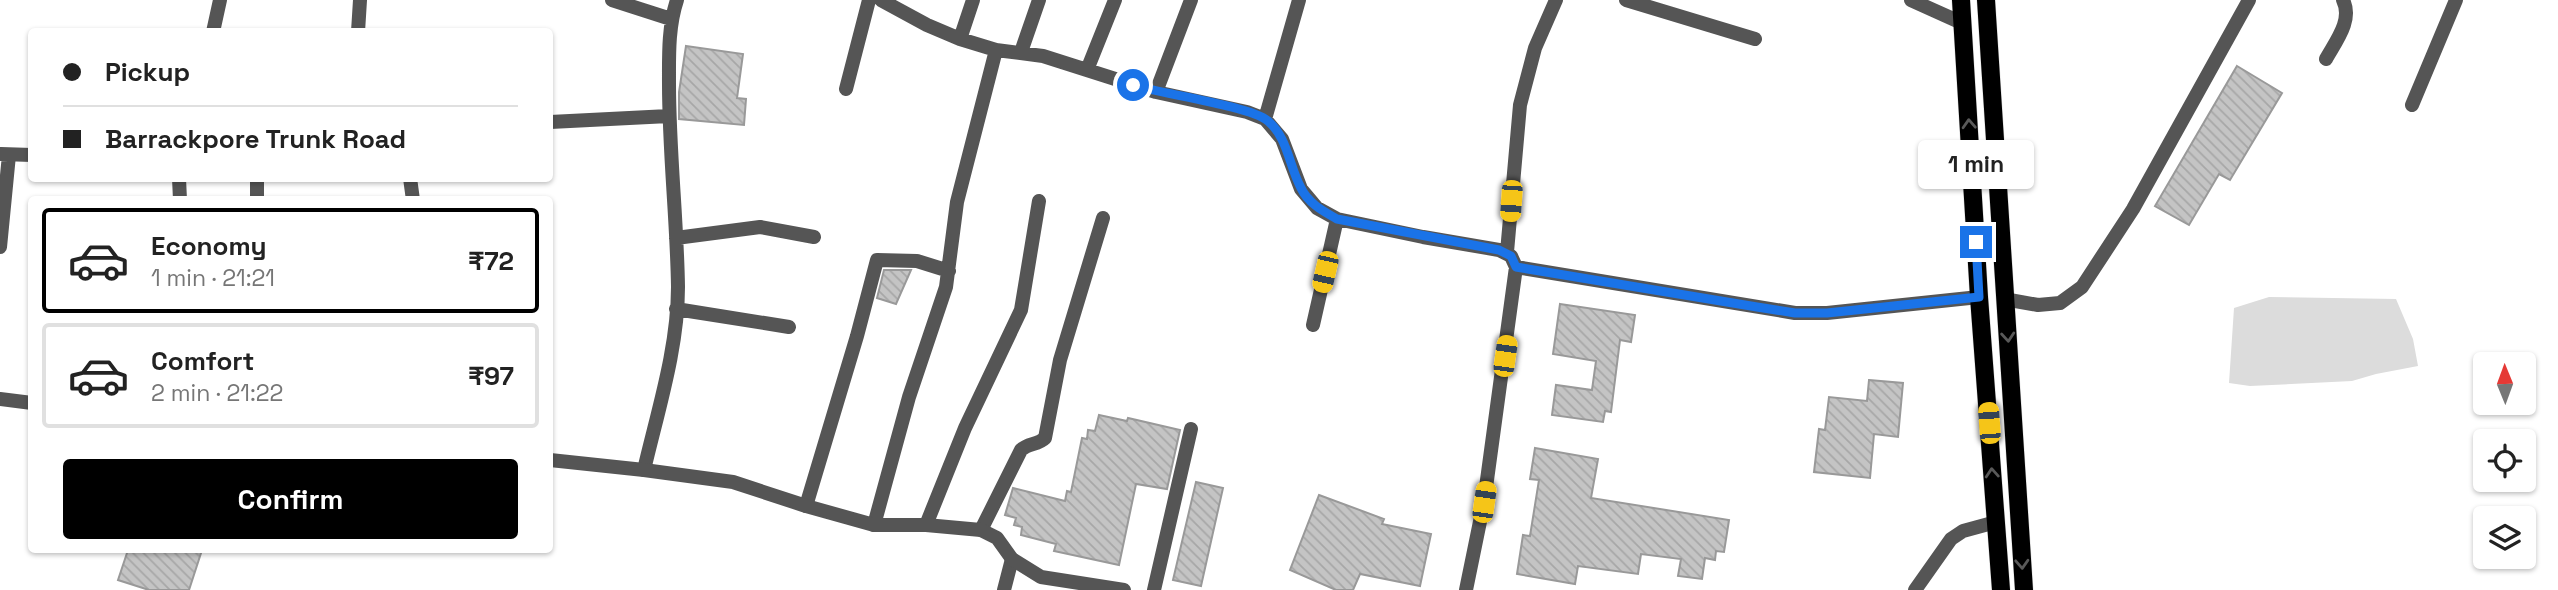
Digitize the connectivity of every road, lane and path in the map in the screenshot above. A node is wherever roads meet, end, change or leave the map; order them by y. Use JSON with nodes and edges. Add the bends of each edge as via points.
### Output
{"nodes":[{"id":1,"x":220,"y":0,"type":"edge"},
{"id":2,"x":360,"y":0,"type":"edge"},
{"id":3,"x":612,"y":0,"type":"edge"},
{"id":4,"x":677,"y":0,"type":"edge"},
{"id":5,"x":869,"y":0,"type":"edge"},
{"id":6,"x":881,"y":0,"type":"edge"},
{"id":7,"x":973,"y":0,"type":"edge"},
{"id":8,"x":1039,"y":0,"type":"edge"},
{"id":9,"x":1115,"y":0,"type":"edge"},
{"id":10,"x":1191,"y":0,"type":"edge"},
{"id":11,"x":1299,"y":0,"type":"edge"},
{"id":12,"x":1556,"y":0,"type":"edge"},
{"id":13,"x":1626,"y":0,"type":"edge"},
{"id":14,"x":1911,"y":0,"type":"edge"},
{"id":15,"x":1961,"y":0,"type":"edge"},
{"id":16,"x":1986,"y":0,"type":"edge"},
{"id":17,"x":2249,"y":0,"type":"edge"},
{"id":18,"x":2343,"y":0,"type":"edge"},
{"id":19,"x":2456,"y":0,"type":"edge"},
{"id":20,"x":671,"y":19,"type":"junction"},
{"id":21,"x":1962,"y":23,"type":"junction"},
{"id":22,"x":214,"y":28,"type":"edge"},
{"id":23,"x":358,"y":28,"type":"edge"},
{"id":24,"x":960,"y":39,"type":"junction"},
{"id":25,"x":1755,"y":39,"type":"dead end"},
{"id":26,"x":996,"y":51,"type":"junction"},
{"id":27,"x":1021,"y":52,"type":"junction"},
{"id":28,"x":2326,"y":59,"type":"dead end"},
{"id":29,"x":1087,"y":70,"type":"junction"},
{"id":30,"x":846,"y":89,"type":"dead end"},
{"id":31,"x":1156,"y":92,"type":"junction"},
{"id":32,"x":2412,"y":105,"type":"dead end"},
{"id":33,"x":669,"y":116,"type":"junction"},
{"id":34,"x":1265,"y":119,"type":"junction"},
{"id":35,"x":553,"y":122,"type":"edge"},
{"id":36,"x":5,"y":154,"type":"edge"},
{"id":37,"x":28,"y":155,"type":"edge"},
{"id":38,"x":1039,"y":201,"type":"dead end"},
{"id":39,"x":1103,"y":218,"type":"dead end"},
{"id":40,"x":1337,"y":219,"type":"junction"},
{"id":41,"x":814,"y":237,"type":"dead end"},
{"id":42,"x":676,"y":238,"type":"junction"},
{"id":43,"x":0,"y":247,"type":"edge"},
{"id":44,"x":1507,"y":252,"type":"junction"},
{"id":45,"x":1516,"y":267,"type":"junction"},
{"id":46,"x":949,"y":271,"type":"junction"},
{"id":47,"x":1979,"y":297,"type":"junction"},
{"id":48,"x":2004,"y":299,"type":"junction"},
{"id":49,"x":677,"y":309,"type":"junction"},
{"id":50,"x":1313,"y":325,"type":"dead end"},
{"id":51,"x":789,"y":327,"type":"dead end"},
{"id":52,"x":0,"y":399,"type":"edge"},
{"id":53,"x":28,"y":402,"type":"edge"},
{"id":54,"x":1191,"y":429,"type":"dead end"},
{"id":55,"x":553,"y":460,"type":"edge"},
{"id":56,"x":644,"y":470,"type":"junction"},
{"id":57,"x":806,"y":506,"type":"junction"},
{"id":58,"x":1996,"y":522,"type":"junction"},
{"id":59,"x":874,"y":525,"type":"junction"},
{"id":60,"x":926,"y":525,"type":"junction"},
{"id":61,"x":981,"y":530,"type":"junction"},
{"id":62,"x":1012,"y":559,"type":"junction"},
{"id":63,"x":1062,"y":585,"type":"edge"},
{"id":64,"x":1004,"y":590,"type":"edge"},
{"id":65,"x":1124,"y":590,"type":"edge"},
{"id":66,"x":1154,"y":590,"type":"edge"},
{"id":67,"x":1466,"y":590,"type":"edge"},
{"id":68,"x":1915,"y":590,"type":"edge"},
{"id":69,"x":2001,"y":590,"type":"edge"},
{"id":70,"x":2024,"y":590,"type":"edge"}],
"edges":[{"from":1,"to":22,"type":"street"},
{"from":2,"to":23,"type":"street"},
{"from":3,"to":20,"type":"street"},
{"from":4,"to":20,"type":"street"},
{"from":5,"to":30,"type":"street"},
{"from":6,"to":24,"type":"street"},
{"from":7,"to":24,"type":"street"},
{"from":8,"to":27,"type":"street"},
{"from":9,"to":29,"type":"street"},
{"from":10,"to":31,"type":"street"},
{"from":11,"to":34,"type":"street"},
{"from":12,"to":44,"type":"street","via":[[1535,48],[1520,105]]},
{"from":13,"to":25,"type":"street"},
{"from":14,"to":21,"type":"street"},
{"from":15,"to":21,"type":"main road"},
{"from":16,"to":48,"type":"main road"},
{"from":17,"to":48,"type":"street","via":[[2133,209],[2082,287],[2060,303],[2038,305]]},
{"from":18,"to":28,"type":"street","via":[[2347,18]]},
{"from":19,"to":32,"type":"street"},
{"from":20,"to":33,"type":"street"},
{"from":47,"to":21,"type":"main road","one_way":true},
{"from":24,"to":26,"type":"street"},
{"from":26,"to":27,"type":"street"},
{"from":26,"to":46,"type":"street","via":[[957,202]]},
{"from":27,"to":29,"type":"street"},
{"from":29,"to":31,"type":"street"},
{"from":31,"to":34,"type":"street"},
{"from":33,"to":35,"type":"street"},
{"from":33,"to":42,"type":"street"},
{"from":34,"to":40,"type":"street","via":[[1282,139],[1301,189],[1317,208]]},
{"from":36,"to":37,"type":"street"},
{"from":36,"to":43,"type":"street"},
{"from":38,"to":60,"type":"street","via":[[1021,310],[965,428]]},
{"from":39,"to":61,"type":"street","via":[[1060,360],[1045,438],[1021,450]]},
{"from":40,"to":44,"type":"street"},
{"from":40,"to":50,"type":"street"},
{"from":41,"to":42,"type":"street","via":[[760,227]]},
{"from":42,"to":49,"type":"street"},
{"from":44,"to":45,"type":"street"},
{"from":45,"to":47,"type":"street","via":[[1795,313]]},
{"from":45,"to":67,"type":"street","via":[[1484,502]]},
{"from":46,"to":57,"type":"street","via":[[917,261],[877,260]]},
{"from":46,"to":59,"type":"street"},
{"from":58,"to":47,"type":"main road","one_way":true},
{"from":48,"to":70,"type":"main road","one_way":true},
{"from":49,"to":51,"type":"street"},
{"from":49,"to":56,"type":"street"},
{"from":52,"to":53,"type":"street"},
{"from":54,"to":66,"type":"street"},
{"from":55,"to":56,"type":"street"},
{"from":56,"to":57,"type":"street","via":[[733,482]]},
{"from":57,"to":59,"type":"street"},
{"from":58,"to":68,"type":"street","via":[[1951,539]]},
{"from":58,"to":69,"type":"main road"},
{"from":59,"to":60,"type":"street"},
{"from":60,"to":61,"type":"street"},
{"from":61,"to":62,"type":"street","via":[[997,538]]},
{"from":62,"to":63,"type":"street"},
{"from":62,"to":64,"type":"street"},
{"from":63,"to":65,"type":"street"}]}
